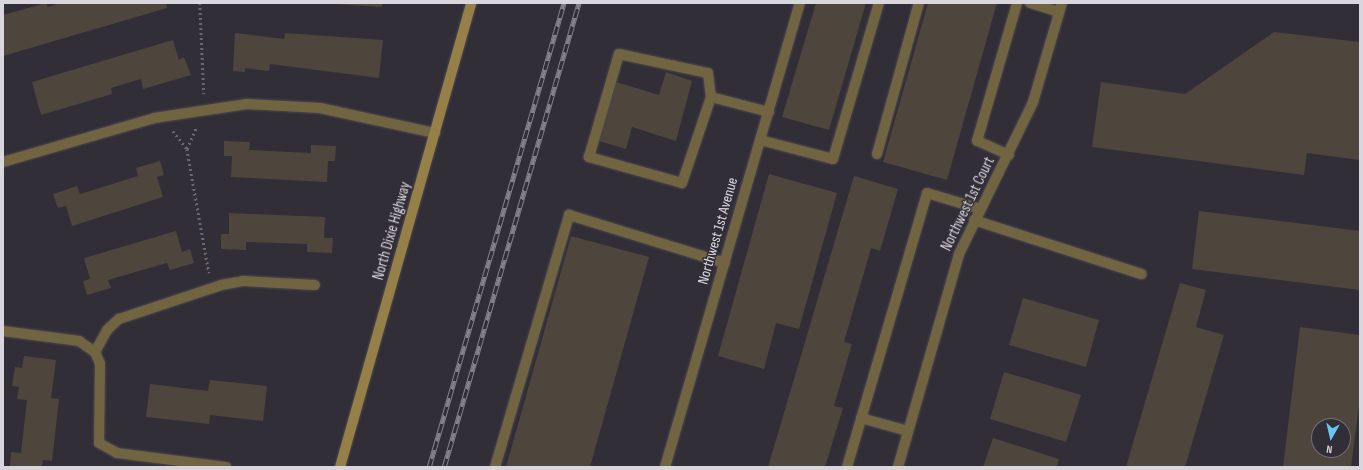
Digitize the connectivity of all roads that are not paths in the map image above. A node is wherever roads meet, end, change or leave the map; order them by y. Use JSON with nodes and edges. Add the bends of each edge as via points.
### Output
{"nodes":[{"id":1,"x":471,"y":3,"type":"edge"},
{"id":2,"x":800,"y":3,"type":"edge"},
{"id":3,"x":879,"y":3,"type":"edge"},
{"id":4,"x":919,"y":3,"type":"edge"},
{"id":5,"x":1017,"y":3,"type":"edge"},
{"id":6,"x":1030,"y":3,"type":"edge"},
{"id":7,"x":1060,"y":7,"type":"edge"},
{"id":8,"x":711,"y":97,"type":"junction"},
{"id":9,"x":769,"y":112,"type":"junction"},
{"id":10,"x":435,"y":133,"type":"junction"},
{"id":11,"x":760,"y":140,"type":"junction"},
{"id":12,"x":877,"y":154,"type":"dead end"},
{"id":13,"x":1009,"y":155,"type":"junction"},
{"id":14,"x":3,"y":162,"type":"edge"},
{"id":15,"x":980,"y":209,"type":"junction"},
{"id":16,"x":974,"y":220,"type":"junction"},
{"id":17,"x":725,"y":263,"type":"junction"},
{"id":18,"x":1141,"y":274,"type":"dead end"},
{"id":19,"x":315,"y":285,"type":"dead end"},
{"id":20,"x":3,"y":331,"type":"edge"},
{"id":21,"x":95,"y":352,"type":"junction"},
{"id":22,"x":861,"y":418,"type":"junction"},
{"id":23,"x":908,"y":431,"type":"junction"},
{"id":24,"x":226,"y":467,"type":"edge"},
{"id":25,"x":340,"y":467,"type":"edge"},
{"id":26,"x":495,"y":467,"type":"edge"},
{"id":27,"x":665,"y":467,"type":"edge"},
{"id":28,"x":847,"y":467,"type":"edge"},
{"id":29,"x":898,"y":467,"type":"edge"}],
"edges":[{"from":1,"to":10,"type":"main road","name":"North Dixie Highway"},
{"from":2,"to":9,"type":"street","name":"Northwest 1st Avenue"},
{"from":3,"to":11,"type":"street","via":[[833,159]]},
{"from":4,"to":12,"type":"street"},
{"from":5,"to":13,"type":"street","via":[[978,141]]},
{"from":6,"to":7,"type":"street"},
{"from":7,"to":13,"type":"street","name":"Northwest 1st Court","via":[[1033,102]]},
{"from":8,"to":8,"type":"street","via":[[708,73],[619,54],[589,157],[682,183]]},
{"from":8,"to":9,"type":"street"},
{"from":9,"to":11,"type":"street","name":"Northwest 1st Avenue"},
{"from":10,"to":14,"type":"street","via":[[320,108],[247,104],[204,108],[162,116]]},
{"from":10,"to":25,"type":"main road","name":"North Dixie Highway"},
{"from":11,"to":17,"type":"street","name":"Northwest 1st Avenue"},
{"from":13,"to":15,"type":"street","name":"Northwest 1st Court"},
{"from":15,"to":16,"type":"street","name":"Northwest 1st Court"},
{"from":15,"to":22,"type":"street","via":[[927,193]]},
{"from":16,"to":18,"type":"street"},
{"from":16,"to":23,"type":"street","name":"Northwest 1st Court","via":[[952,276]]},
{"from":17,"to":26,"type":"street","via":[[569,215]]},
{"from":17,"to":27,"type":"street","name":"Northwest 1st Avenue"},
{"from":19,"to":21,"type":"street","via":[[243,281],[212,288],[119,318],[107,330]]},
{"from":20,"to":21,"type":"street","via":[[79,341]]},
{"from":21,"to":24,"type":"street","via":[[100,364],[99,443],[117,454]]},
{"from":22,"to":23,"type":"street"},
{"from":22,"to":28,"type":"street"},
{"from":23,"to":29,"type":"street","name":"Northwest 1st Court"}]}
